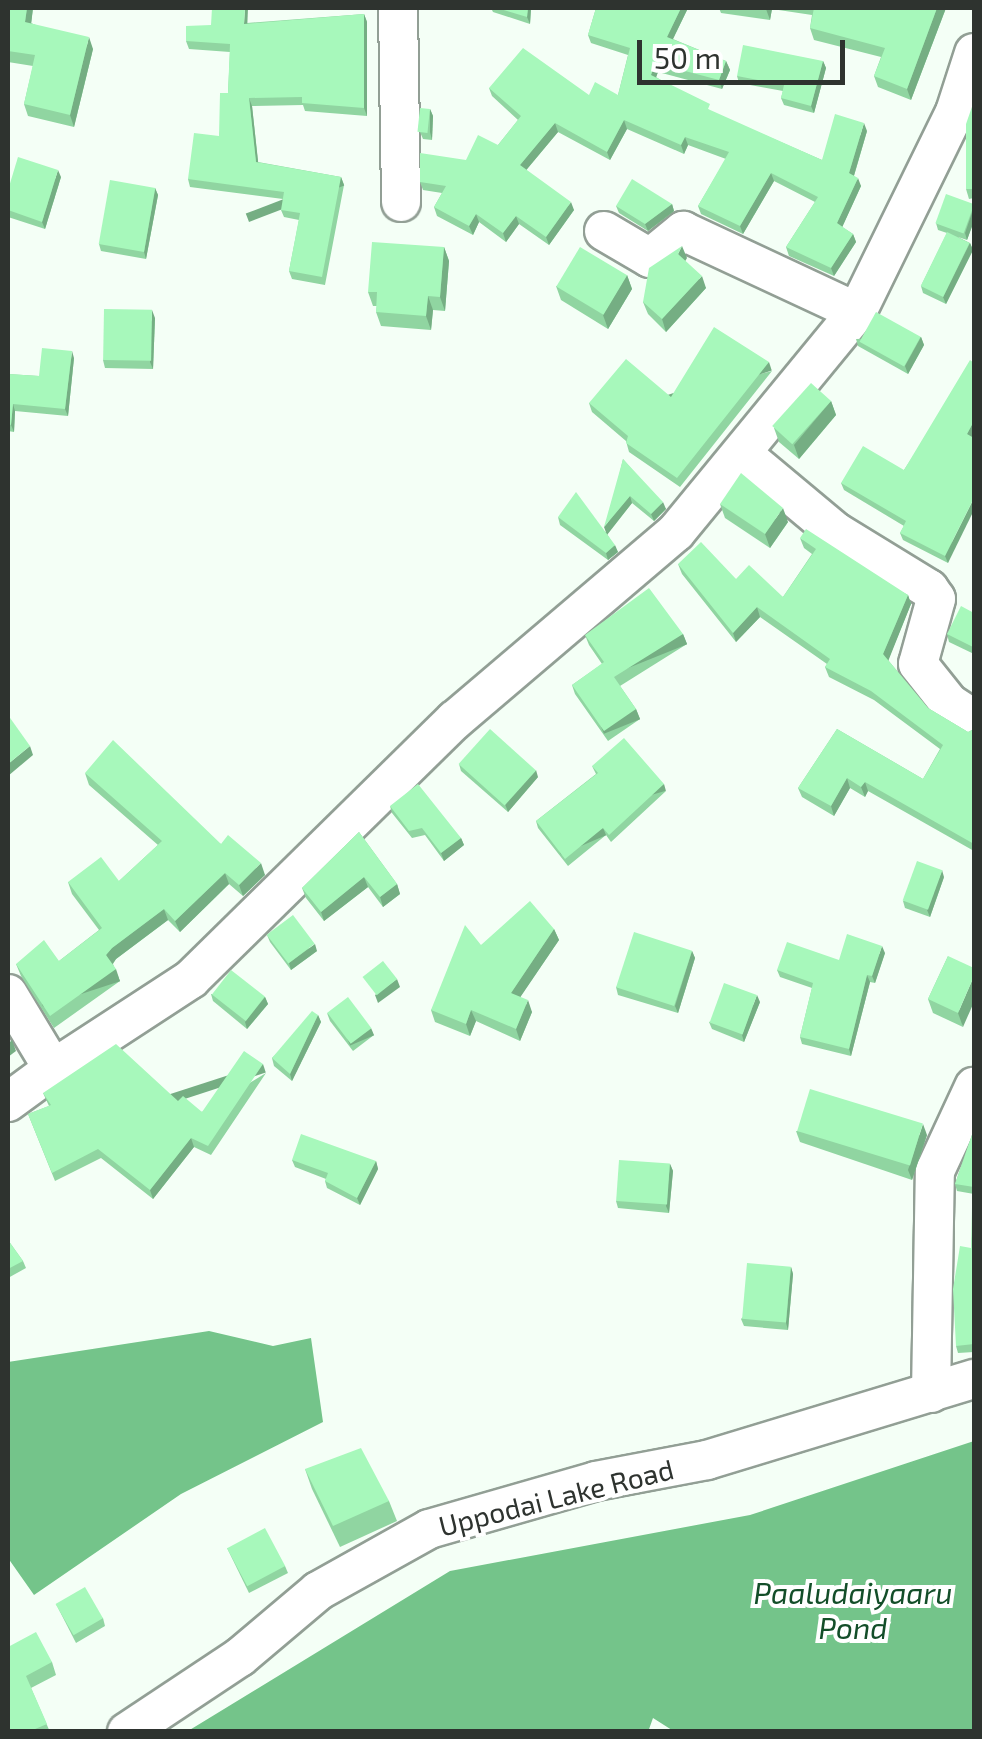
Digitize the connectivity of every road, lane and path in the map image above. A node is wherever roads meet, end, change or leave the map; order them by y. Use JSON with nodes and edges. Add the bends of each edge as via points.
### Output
{"nodes":[{"id":1,"x":398,"y":8,"type":"edge"},
{"id":2,"x":974,"y":53,"type":"edge"},
{"id":3,"x":400,"y":202,"type":"dead end"},
{"id":4,"x":604,"y":231,"type":"dead end"},
{"id":5,"x":857,"y":312,"type":"junction"},
{"id":6,"x":745,"y":456,"type":"junction"},
{"id":7,"x":974,"y":719,"type":"edge"},
{"id":8,"x":8,"y":994,"type":"edge"},
{"id":9,"x":53,"y":1069,"type":"junction"},
{"id":10,"x":972,"y":1096,"type":"edge"},
{"id":11,"x":8,"y":1102,"type":"edge"},
{"id":12,"x":974,"y":1379,"type":"edge"},
{"id":13,"x":931,"y":1392,"type":"junction"},
{"id":14,"x":127,"y":1732,"type":"edge"}],
"edges":[{"from":1,"to":3,"type":"street"},
{"from":2,"to":5,"type":"street","via":[[955,112]]},
{"from":4,"to":5,"type":"street","via":[[650,258],[683,232]]},
{"from":5,"to":6,"type":"street"},
{"from":6,"to":7,"type":"street","via":[[836,532],[928,589],[936,600],[918,664],[949,703]]},
{"from":6,"to":9,"type":"street","via":[[676,532],[454,720],[191,979]]},
{"from":8,"to":9,"type":"street"},
{"from":9,"to":11,"type":"street"},
{"from":10,"to":13,"type":"street","via":[[935,1172]]},
{"from":12,"to":13,"type":"street","name":"Uppodai Lake Road"},
{"from":13,"to":14,"type":"street","name":"Uppodai Lake Road","via":[[708,1460],[596,1481],[429,1529],[318,1591],[240,1657]]}]}
